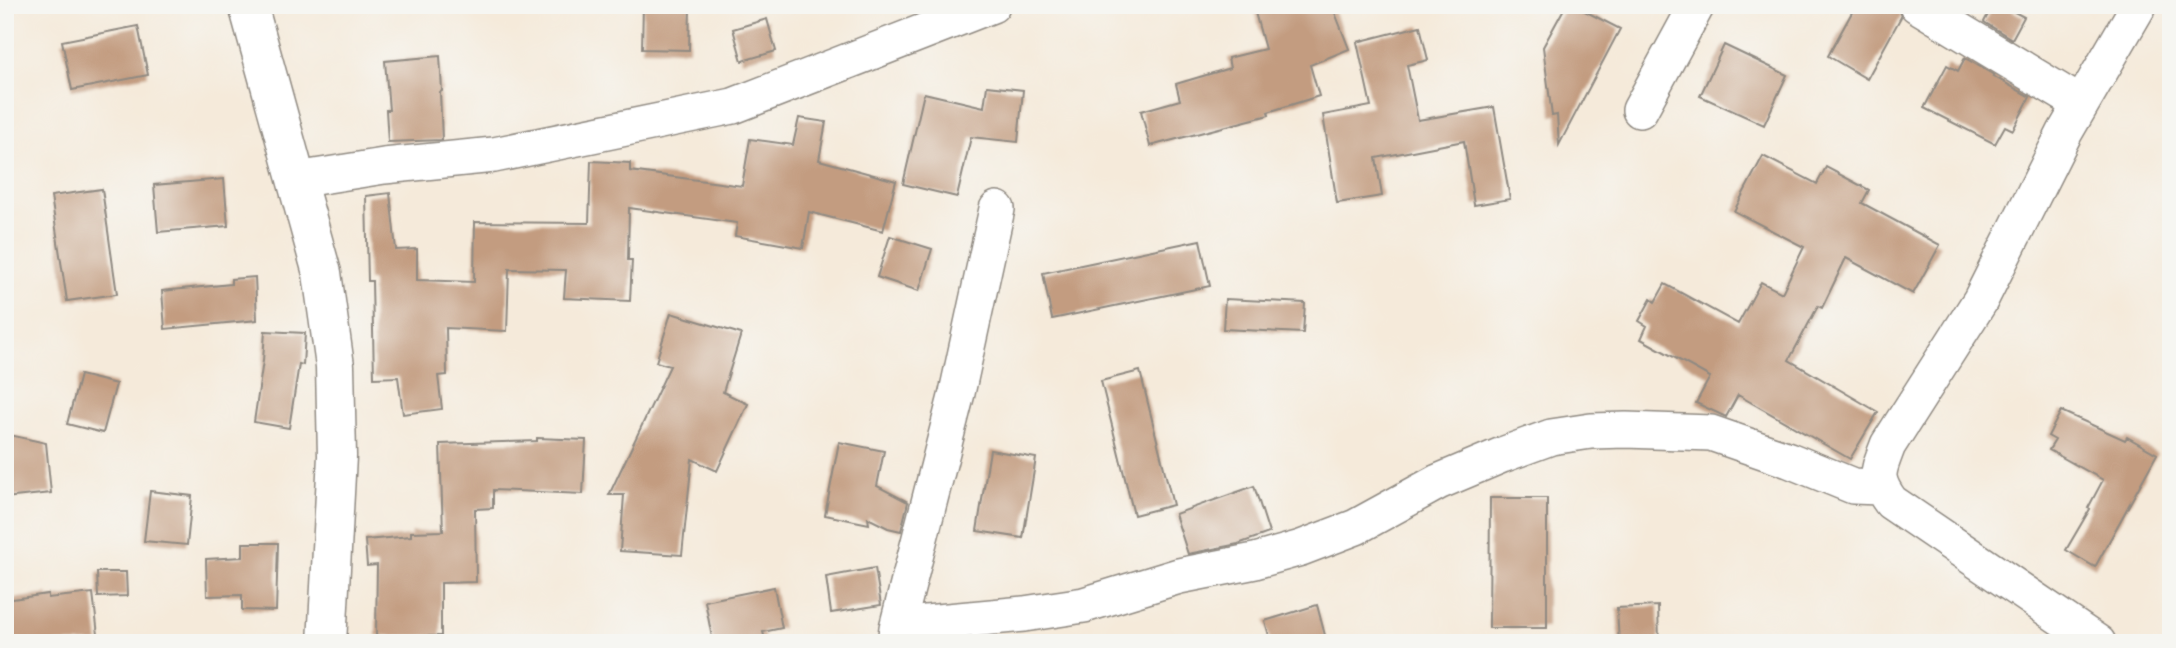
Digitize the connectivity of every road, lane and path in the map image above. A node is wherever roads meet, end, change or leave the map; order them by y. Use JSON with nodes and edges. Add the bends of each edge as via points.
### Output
{"nodes":[{"id":1,"x":248,"y":5,"type":"edge"},
{"id":2,"x":992,"y":5,"type":"edge"},
{"id":3,"x":1697,"y":5,"type":"edge"},
{"id":4,"x":1917,"y":5,"type":"edge"},
{"id":5,"x":2139,"y":5,"type":"edge"},
{"id":6,"x":2081,"y":104,"type":"junction"},
{"id":7,"x":1640,"y":110,"type":"dead end"},
{"id":8,"x":296,"y":180,"type":"junction"},
{"id":9,"x":997,"y":209,"type":"dead end"},
{"id":10,"x":1880,"y":487,"type":"junction"},
{"id":11,"x":896,"y":635,"type":"edge"},
{"id":12,"x":327,"y":643,"type":"edge"},
{"id":13,"x":2098,"y":643,"type":"edge"}],
"edges":[{"from":1,"to":8,"type":"street"},
{"from":2,"to":8,"type":"street","via":[[733,106],[494,155]]},
{"from":3,"to":7,"type":"street"},
{"from":4,"to":6,"type":"street"},
{"from":5,"to":6,"type":"street"},
{"from":6,"to":10,"type":"street","via":[[1980,300],[1888,445],[1879,469]]},
{"from":8,"to":12,"type":"street","via":[[322,274],[335,366],[337,456]]},
{"from":9,"to":11,"type":"street","via":[[957,393]]},
{"from":10,"to":11,"type":"street","via":[[1853,486],[1711,433],[1626,430],[1564,435],[1502,454],[1437,482],[1356,527],[1301,548],[1179,576],[1084,605],[926,623]]},
{"from":10,"to":13,"type":"street","via":[[1891,502]]}]}
